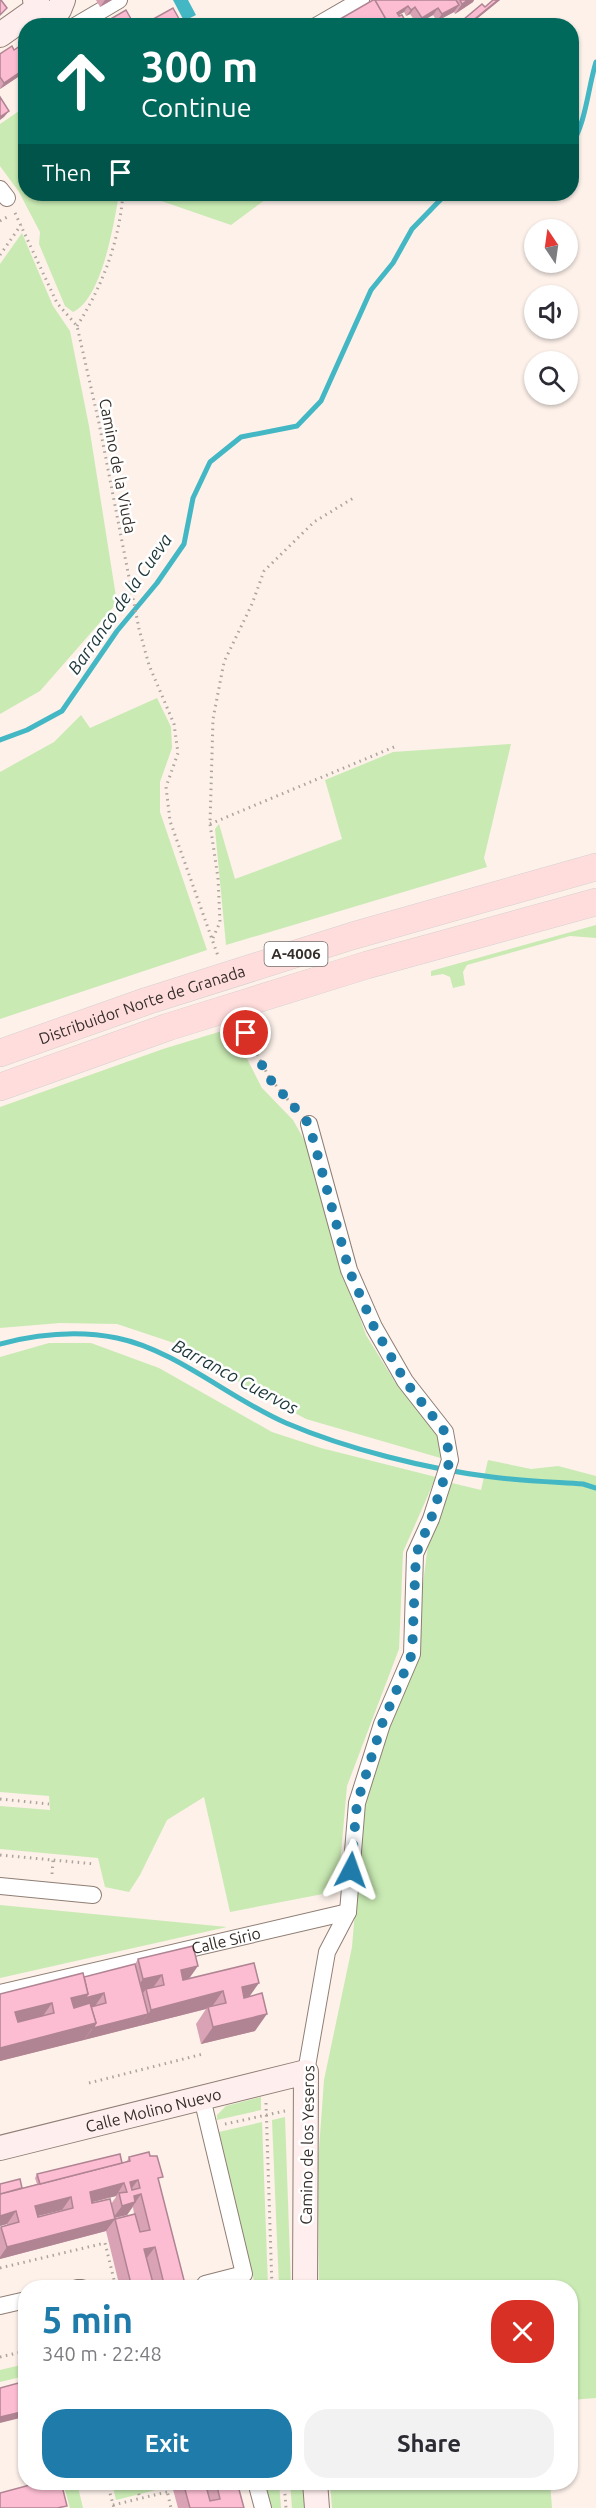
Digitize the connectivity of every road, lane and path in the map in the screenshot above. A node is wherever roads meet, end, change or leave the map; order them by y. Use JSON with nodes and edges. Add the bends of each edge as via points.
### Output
{"nodes":[{"id":1,"x":119,"y":0,"type":"edge"},
{"id":2,"x":361,"y":0,"type":"edge"},
{"id":3,"x":56,"y":12,"type":"edge"},
{"id":4,"x":41,"y":18,"type":"edge"},
{"id":5,"x":330,"y":18,"type":"edge"},
{"id":6,"x":18,"y":28,"type":"edge"},
{"id":7,"x":0,"y":35,"type":"edge"},
{"id":8,"x":7,"y":200,"type":"edge"},
{"id":9,"x":122,"y":201,"type":"edge"},
{"id":10,"x":0,"y":221,"type":"edge"},
{"id":11,"x":21,"y":225,"type":"junction"},
{"id":12,"x":0,"y":255,"type":"edge"},
{"id":13,"x":77,"y":326,"type":"junction"},
{"id":14,"x":355,"y":497,"type":"dead end"},
{"id":15,"x":394,"y":747,"type":"dead end"},
{"id":16,"x":210,"y":824,"type":"junction"},
{"id":17,"x":596,"y":867,"type":"edge"},
{"id":18,"x":596,"y":902,"type":"edge"},
{"id":19,"x":213,"y":940,"type":"junction"},
{"id":20,"x":218,"y":956,"type":"dead end"},
{"id":21,"x":246,"y":1033,"type":"dead end"},
{"id":22,"x":0,"y":1053,"type":"edge"},
{"id":23,"x":0,"y":1087,"type":"edge"},
{"id":24,"x":309,"y":1124,"type":"joint"},
{"id":25,"x":0,"y":1799,"type":"edge"},
{"id":26,"x":49,"y":1804,"type":"dead end"},
{"id":27,"x":0,"y":1855,"type":"edge"},
{"id":28,"x":53,"y":1860,"type":"junction"},
{"id":29,"x":95,"y":1864,"type":"dead end"},
{"id":30,"x":52,"y":1879,"type":"dead end"},
{"id":31,"x":0,"y":1886,"type":"edge"},
{"id":32,"x":93,"y":1895,"type":"dead end"},
{"id":33,"x":348,"y":1912,"type":"junction"},
{"id":34,"x":0,"y":1993,"type":"edge"},
{"id":35,"x":203,"y":2054,"type":"dead end"},
{"id":36,"x":306,"y":2072,"type":"junction"},
{"id":37,"x":89,"y":2083,"type":"dead end"},
{"id":38,"x":266,"y":2095,"type":"dead end"},
{"id":39,"x":202,"y":2098,"type":"junction"},
{"id":40,"x":286,"y":2111,"type":"dead end"},
{"id":41,"x":267,"y":2114,"type":"junction"},
{"id":42,"x":217,"y":2126,"type":"dead end"},
{"id":43,"x":0,"y":2148,"type":"edge"},
{"id":44,"x":0,"y":2268,"type":"edge"},
{"id":45,"x":114,"y":2280,"type":"edge"},
{"id":46,"x":221,"y":2280,"type":"edge"},
{"id":47,"x":272,"y":2280,"type":"edge"},
{"id":48,"x":305,"y":2280,"type":"edge"},
{"id":49,"x":18,"y":2302,"type":"edge"},
{"id":50,"x":0,"y":2306,"type":"edge"},
{"id":51,"x":18,"y":2352,"type":"edge"},
{"id":52,"x":0,"y":2357,"type":"edge"},
{"id":53,"x":109,"y":2490,"type":"edge"},
{"id":54,"x":138,"y":2490,"type":"edge"},
{"id":55,"x":258,"y":2490,"type":"edge"},
{"id":56,"x":285,"y":2490,"type":"edge"},
{"id":57,"x":316,"y":2490,"type":"edge"},
{"id":58,"x":167,"y":2492,"type":"joint"},
{"id":59,"x":140,"y":2499,"type":"junction"},
{"id":60,"x":113,"y":2506,"type":"edge"},
{"id":61,"x":171,"y":2508,"type":"edge"},
{"id":62,"x":263,"y":2508,"type":"edge"},
{"id":63,"x":286,"y":2508,"type":"edge"},
{"id":64,"x":317,"y":2508,"type":"edge"}],
"edges":[{"from":1,"to":3,"type":"street"},
{"from":2,"to":5,"type":"street"},
{"from":3,"to":4,"type":"street"},
{"from":6,"to":7,"type":"street"},
{"from":8,"to":10,"type":"path"},
{"from":8,"to":11,"type":"path","name":"Camino de la Viuda"},
{"from":9,"to":13,"type":"path","via":[[118,236],[94,299]]},
{"from":11,"to":12,"type":"path"},
{"from":11,"to":13,"type":"path","name":"Camino de la Viuda","via":[[57,303]]},
{"from":13,"to":19,"type":"path","name":"Camino de la Viuda","via":[[139,629],[149,665],[174,724],[178,753],[166,787],[170,821]]},
{"from":14,"to":16,"type":"path","via":[[314,522],[264,571],[224,662],[213,719]]},
{"from":15,"to":16,"type":"path"},
{"from":16,"to":19,"type":"path","via":[[220,922]]},
{"from":17,"to":22,"type":"main road","name":"Distribuidor Norte de Granada","number":"A-4006","via":[[352,936]]},
{"from":18,"to":23,"type":"main road","name":"Distribuidor Norte de Granada","number":"A-4006","via":[[312,982],[168,1027]]},
{"from":19,"to":20,"type":"path","name":"Camino de la Viuda"},
{"from":21,"to":24,"type":"path","via":[[268,1077]]},
{"from":24,"to":33,"type":"street","name":"Camino de los Yeseros","via":[[349,1270],[374,1327],[405,1381],[445,1432],[450,1460],[416,1554],[412,1654],[382,1724],[357,1803]]},
{"from":25,"to":26,"type":"path"},
{"from":27,"to":28,"type":"path"},
{"from":28,"to":29,"type":"path"},
{"from":28,"to":30,"type":"path"},
{"from":31,"to":32,"type":"street"},
{"from":33,"to":34,"type":"street","name":"Calle Sirio"},
{"from":33,"to":36,"type":"street","name":"Camino de los Yeseros","via":[[327,1952]]},
{"from":35,"to":37,"type":"path"},
{"from":36,"to":39,"type":"street","name":"Calle Molino Nuevo"},
{"from":36,"to":48,"type":"street","name":"Camino de los Yeseros"},
{"from":38,"to":41,"type":"path"},
{"from":39,"to":43,"type":"street","name":"Calle Molino Nuevo"},
{"from":39,"to":46,"type":"street","via":[[244,2274]]},
{"from":40,"to":41,"type":"path"},
{"from":41,"to":42,"type":"path"},
{"from":41,"to":47,"type":"path"},
{"from":44,"to":45,"type":"path","via":[[105,2243]]},
{"from":49,"to":50,"type":"street"},
{"from":51,"to":52,"type":"path"},
{"from":53,"to":60,"type":"path"},
{"from":54,"to":59,"type":"path"},
{"from":55,"to":62,"type":"street"},
{"from":56,"to":63,"type":"path"},
{"from":57,"to":64,"type":"street"},
{"from":58,"to":59,"type":"path"},
{"from":58,"to":61,"type":"path"},
{"from":59,"to":60,"type":"path"}]}
